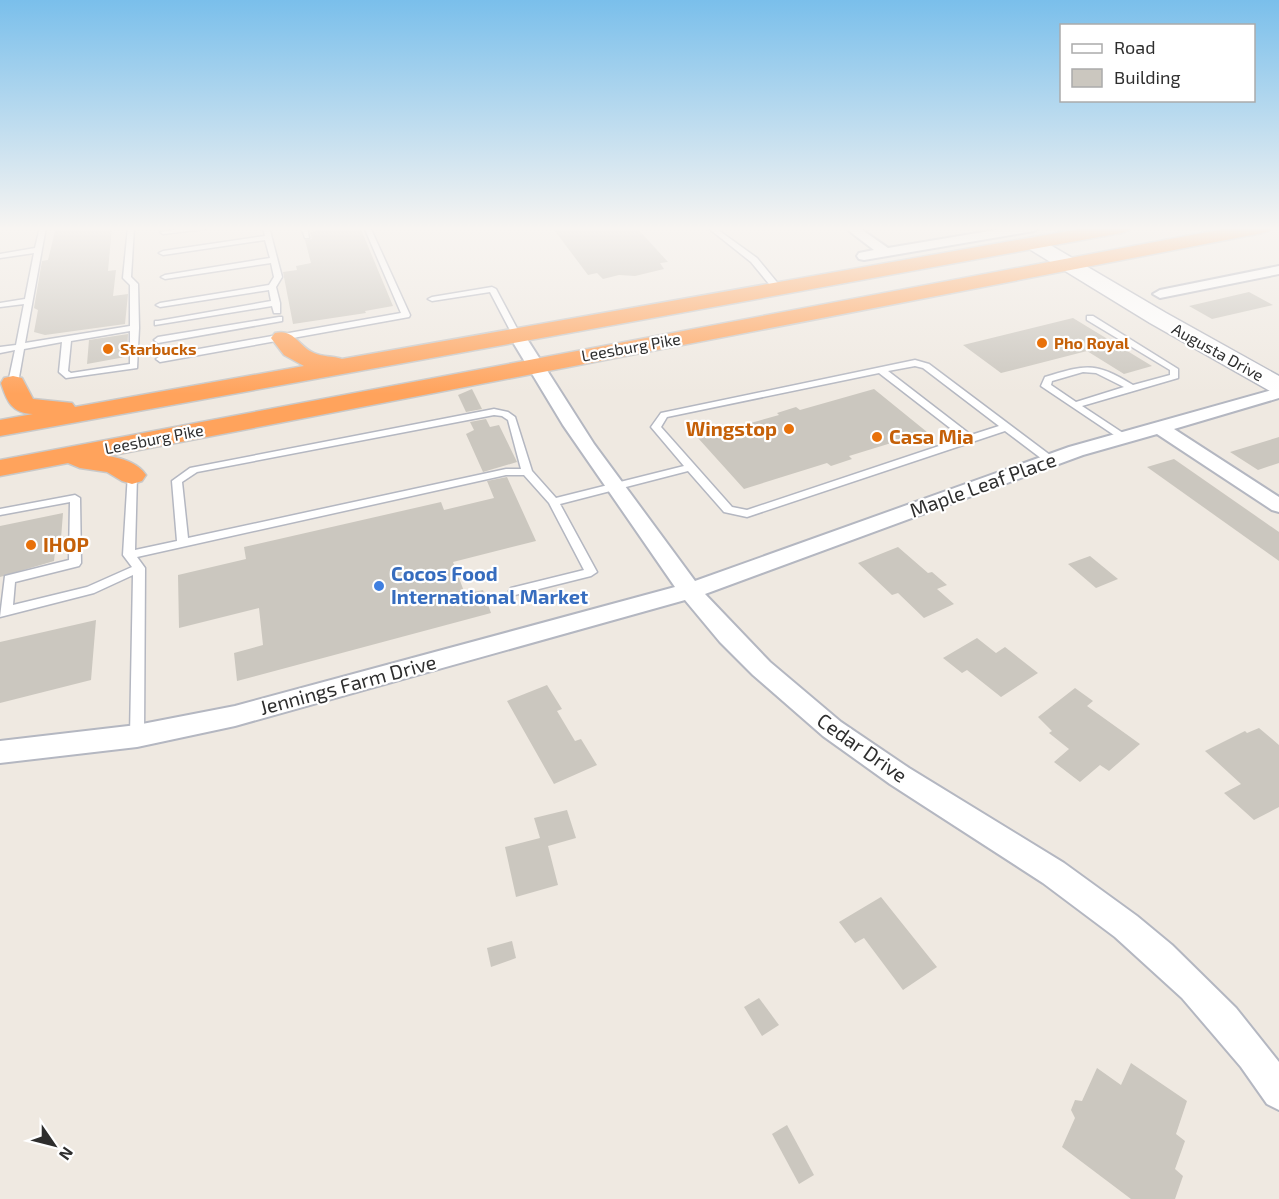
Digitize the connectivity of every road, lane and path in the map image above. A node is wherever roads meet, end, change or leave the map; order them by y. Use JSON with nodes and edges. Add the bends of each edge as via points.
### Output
{"nodes":[{"id":1,"x":31,"y":283,"type":"edge"},
{"id":2,"x":133,"y":283,"type":"edge"},
{"id":3,"x":274,"y":283,"type":"edge"},
{"id":4,"x":392,"y":283,"type":"edge"},
{"id":5,"x":773,"y":283,"type":"edge"},
{"id":6,"x":801,"y":283,"type":"edge"},
{"id":7,"x":973,"y":283,"type":"edge"},
{"id":8,"x":1101,"y":283,"type":"edge"},
{"id":9,"x":1215,"y":283,"type":"edge"},
{"id":10,"x":272,"y":287,"type":"junction"},
{"id":11,"x":777,"y":288,"type":"junction"},
{"id":12,"x":1160,"y":294,"type":"dead end"},
{"id":13,"x":432,"y":299,"type":"dead end"},
{"id":14,"x":28,"y":301,"type":"junction"},
{"id":15,"x":276,"y":303,"type":"junction"},
{"id":16,"x":0,"y":305,"type":"edge"},
{"id":17,"x":159,"y":305,"type":"dead end"},
{"id":18,"x":1090,"y":318,"type":"dead end"},
{"id":19,"x":158,"y":323,"type":"dead end"},
{"id":20,"x":135,"y":328,"type":"junction"},
{"id":21,"x":281,"y":329,"type":"junction"},
{"id":22,"x":516,"y":334,"type":"junction"},
{"id":23,"x":67,"y":339,"type":"junction"},
{"id":24,"x":158,"y":340,"type":"dead end"},
{"id":25,"x":0,"y":350,"type":"edge"},
{"id":26,"x":19,"y":350,"type":"junction"},
{"id":27,"x":0,"y":357,"type":"edge"},
{"id":28,"x":160,"y":359,"type":"dead end"},
{"id":29,"x":356,"y":363,"type":"junction"},
{"id":30,"x":533,"y":365,"type":"junction"},
{"id":31,"x":881,"y":369,"type":"junction"},
{"id":32,"x":13,"y":383,"type":"joint"},
{"id":33,"x":230,"y":386,"type":"junction"},
{"id":34,"x":1279,"y":386,"type":"edge"},
{"id":35,"x":1132,"y":388,"type":"junction"},
{"id":36,"x":1279,"y":393,"type":"edge"},
{"id":37,"x":128,"y":405,"type":"junction"},
{"id":38,"x":1075,"y":405,"type":"junction"},
{"id":39,"x":1158,"y":426,"type":"junction"},
{"id":40,"x":1006,"y":427,"type":"junction"},
{"id":41,"x":0,"y":428,"type":"edge"},
{"id":42,"x":1123,"y":437,"type":"junction"},
{"id":43,"x":970,"y":439,"type":"junction"},
{"id":44,"x":147,"y":441,"type":"junction"},
{"id":45,"x":56,"y":458,"type":"junction"},
{"id":46,"x":1050,"y":460,"type":"junction"},
{"id":47,"x":691,"y":467,"type":"junction"},
{"id":48,"x":0,"y":468,"type":"edge"},
{"id":49,"x":527,"y":472,"type":"junction"},
{"id":50,"x":132,"y":475,"type":"junction"},
{"id":51,"x":615,"y":487,"type":"junction"},
{"id":52,"x":1274,"y":497,"type":"edge"},
{"id":53,"x":554,"y":502,"type":"junction"},
{"id":54,"x":0,"y":512,"type":"edge"},
{"id":55,"x":183,"y":543,"type":"junction"},
{"id":56,"x":129,"y":555,"type":"junction"},
{"id":57,"x":139,"y":568,"type":"junction"},
{"id":58,"x":515,"y":591,"type":"dead end"},
{"id":59,"x":691,"y":591,"type":"junction"},
{"id":60,"x":3,"y":612,"type":"edge"},
{"id":61,"x":136,"y":736,"type":"junction"},
{"id":62,"x":0,"y":752,"type":"edge"},
{"id":63,"x":1279,"y":1092,"type":"edge"}],
"edges":[{"from":1,"to":14,"type":"lane"},
{"from":2,"to":20,"type":"lane"},
{"from":3,"to":10,"type":"lane"},
{"from":4,"to":21,"type":"lane","via":[[406,315]]},
{"from":5,"to":11,"type":"lane"},
{"from":6,"to":11,"type":"highway","name":"Leesburg Pike"},
{"from":7,"to":30,"type":"highway","name":"Leesburg Pike"},
{"from":8,"to":34,"type":"street","name":"Augusta Drive"},
{"from":9,"to":12,"type":"street"},
{"from":10,"to":15,"type":"lane"},
{"from":10,"to":17,"type":"lane"},
{"from":11,"to":22,"type":"highway","name":"Leesburg Pike"},
{"from":13,"to":22,"type":"lane","via":[[492,289]]},
{"from":14,"to":16,"type":"lane"},
{"from":14,"to":26,"type":"lane"},
{"from":15,"to":19,"type":"lane"},
{"from":15,"to":21,"type":"lane"},
{"from":18,"to":35,"type":"lane","via":[[1174,369],[1175,376]]},
{"from":20,"to":23,"type":"lane"},
{"from":20,"to":23,"type":"lane","via":[[134,366],[81,376],[63,372]]},
{"from":21,"to":24,"type":"lane"},
{"from":21,"to":28,"type":"lane"},
{"from":21,"to":29,"type":"highway","via":[[296,354],[309,360]]},
{"from":21,"to":33,"type":"highway","via":[[276,358],[267,368]]},
{"from":22,"to":29,"type":"highway","name":"Leesburg Pike"},
{"from":22,"to":30,"type":"street","name":"Cedar Drive"},
{"from":23,"to":26,"type":"lane"},
{"from":25,"to":26,"type":"lane"},
{"from":26,"to":27,"type":"lane"},
{"from":26,"to":32,"type":"lane"},
{"from":29,"to":33,"type":"highway","name":"Leesburg Pike"},
{"from":30,"to":44,"type":"highway","name":"Leesburg Pike"},
{"from":30,"to":51,"type":"street","name":"Cedar Drive"},
{"from":31,"to":40,"type":"lane","via":[[915,363],[926,366]]},
{"from":31,"to":43,"type":"lane"},
{"from":31,"to":47,"type":"lane","via":[[664,415],[656,427]]},
{"from":32,"to":37,"type":"highway","via":[[19,400],[31,408]]},
{"from":33,"to":37,"type":"highway","name":"Leesburg Pike"},
{"from":35,"to":38,"type":"lane"},
{"from":35,"to":38,"type":"lane","via":[[1102,370],[1087,367],[1048,379],[1046,386]]},
{"from":36,"to":39,"type":"street","name":"Maple Leaf Place"},
{"from":37,"to":41,"type":"highway","name":"Leesburg Pike"},
{"from":38,"to":42,"type":"lane"},
{"from":39,"to":42,"type":"street","name":"Maple Leaf Place"},
{"from":39,"to":52,"type":"street"},
{"from":40,"to":43,"type":"lane"},
{"from":40,"to":46,"type":"lane"},
{"from":42,"to":46,"type":"street","name":"Maple Leaf Place"},
{"from":43,"to":47,"type":"lane","via":[[747,514],[728,510]]},
{"from":44,"to":45,"type":"highway","name":"Leesburg Pike"},
{"from":44,"to":50,"type":"highway","via":[[135,456]]},
{"from":45,"to":48,"type":"highway","name":"Leesburg Pike"},
{"from":45,"to":50,"type":"highway","via":[[106,462]]},
{"from":46,"to":59,"type":"street","name":"Maple Leaf Place"},
{"from":47,"to":51,"type":"lane"},
{"from":49,"to":53,"type":"lane"},
{"from":49,"to":55,"type":"lane","via":[[506,472]]},
{"from":49,"to":55,"type":"lane","via":[[512,419],[494,412],[194,470],[177,481]]},
{"from":50,"to":56,"type":"lane"},
{"from":51,"to":53,"type":"lane"},
{"from":51,"to":59,"type":"street","name":"Cedar Drive"},
{"from":53,"to":58,"type":"lane","via":[[591,572]]},
{"from":54,"to":60,"type":"lane","via":[[75,498],[75,563],[9,579]]},
{"from":55,"to":56,"type":"lane"},
{"from":56,"to":57,"type":"lane"},
{"from":57,"to":60,"type":"lane","via":[[90,590]]},
{"from":57,"to":61,"type":"lane"},
{"from":59,"to":61,"type":"street","name":"Jennings Farm Drive","via":[[235,716]]},
{"from":59,"to":63,"type":"street","name":"Cedar Drive","via":[[752,661],[834,731],[1073,885],[1129,928],[1221,1014]]},
{"from":61,"to":62,"type":"street","name":"Jennings Farm Drive"}]}
